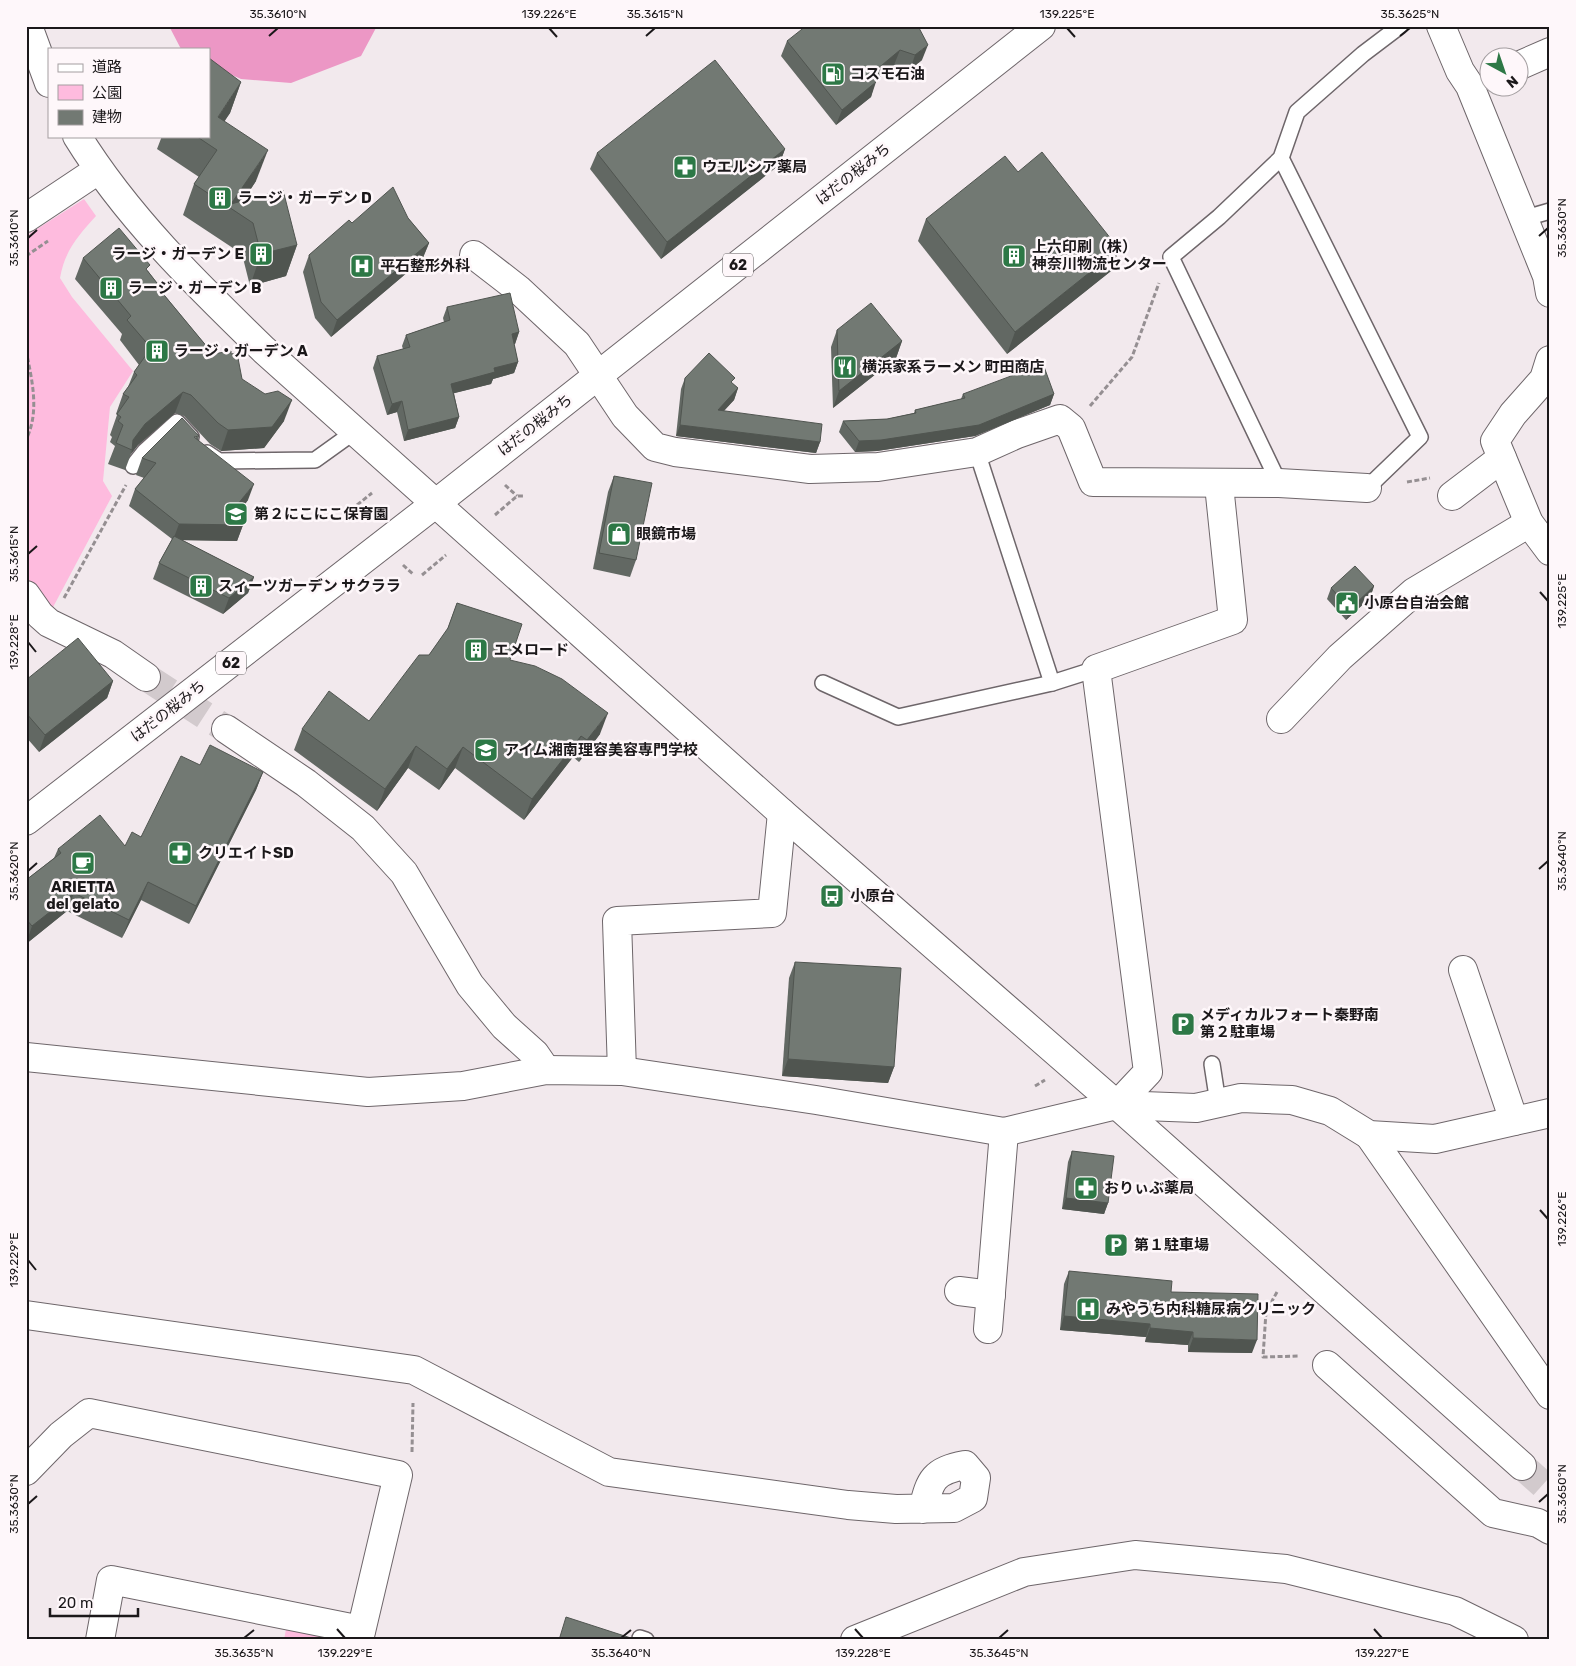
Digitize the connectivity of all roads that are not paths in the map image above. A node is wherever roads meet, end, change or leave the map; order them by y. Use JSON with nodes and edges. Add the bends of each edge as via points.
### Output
{"nodes":[{"id":1,"x":28,"y":26,"type":"edge"},
{"id":2,"x":1041,"y":26,"type":"edge"},
{"id":3,"x":1400,"y":26,"type":"edge"},
{"id":4,"x":1441,"y":26,"type":"edge"},
{"id":5,"x":1550,"y":52,"type":"edge"},
{"id":6,"x":1528,"y":62,"type":"edge"},
{"id":7,"x":48,"y":81,"type":"edge"},
{"id":8,"x":1478,"y":81,"type":"edge"},
{"id":9,"x":1485,"y":98,"type":"edge"},
{"id":10,"x":78,"y":138,"type":"edge"},
{"id":11,"x":1281,"y":158,"type":"junction"},
{"id":12,"x":98,"y":170,"type":"junction"},
{"id":13,"x":1550,"y":211,"type":"edge"},
{"id":14,"x":26,"y":218,"type":"edge"},
{"id":15,"x":1522,"y":219,"type":"junction"},
{"id":16,"x":474,"y":255,"type":"dead end"},
{"id":17,"x":1550,"y":293,"type":"edge"},
{"id":18,"x":1550,"y":360,"type":"edge"},
{"id":19,"x":598,"y":374,"type":"junction"},
{"id":20,"x":354,"y":432,"type":"junction"},
{"id":21,"x":977,"y":452,"type":"junction"},
{"id":22,"x":1502,"y":458,"type":"junction"},
{"id":23,"x":133,"y":466,"type":"edge"},
{"id":24,"x":1279,"y":483,"type":"junction"},
{"id":25,"x":1219,"y":485,"type":"junction"},
{"id":26,"x":1367,"y":488,"type":"joint"},
{"id":27,"x":1452,"y":496,"type":"dead end"},
{"id":28,"x":435,"y":504,"type":"junction"},
{"id":29,"x":1541,"y":533,"type":"edge"},
{"id":30,"x":26,"y":595,"type":"edge"},
{"id":31,"x":1096,"y":669,"type":"junction"},
{"id":32,"x":146,"y":677,"type":"tunnel mouth"},
{"id":33,"x":823,"y":683,"type":"dead end"},
{"id":34,"x":1052,"y":683,"type":"junction"},
{"id":35,"x":1281,"y":719,"type":"dead end"},
{"id":36,"x":226,"y":729,"type":"tunnel mouth"},
{"id":37,"x":782,"y":813,"type":"junction"},
{"id":38,"x":26,"y":821,"type":"edge"},
{"id":39,"x":1462,"y":970,"type":"dead end"},
{"id":40,"x":26,"y":1057,"type":"edge"},
{"id":41,"x":1212,"y":1064,"type":"dead end"},
{"id":42,"x":546,"y":1070,"type":"junction"},
{"id":43,"x":622,"y":1071,"type":"junction"},
{"id":44,"x":1218,"y":1103,"type":"junction"},
{"id":45,"x":1117,"y":1105,"type":"junction"},
{"id":46,"x":1550,"y":1113,"type":"edge"},
{"id":47,"x":1514,"y":1121,"type":"junction"},
{"id":48,"x":1004,"y":1132,"type":"junction"},
{"id":49,"x":1369,"y":1135,"type":"junction"},
{"id":50,"x":959,"y":1291,"type":"dead end"},
{"id":51,"x":991,"y":1295,"type":"junction"},
{"id":52,"x":26,"y":1315,"type":"edge"},
{"id":53,"x":988,"y":1329,"type":"dead end"},
{"id":54,"x":1316,"y":1360,"type":"road end"},
{"id":55,"x":1550,"y":1395,"type":"edge"},
{"id":56,"x":1522,"y":1466,"type":"tunnel mouth"},
{"id":57,"x":26,"y":1472,"type":"edge"},
{"id":58,"x":923,"y":1509,"type":"dead end"},
{"id":59,"x":1550,"y":1530,"type":"edge"},
{"id":60,"x":360,"y":1635,"type":"edge"},
{"id":61,"x":100,"y":1640,"type":"edge"},
{"id":62,"x":854,"y":1640,"type":"edge"},
{"id":63,"x":1514,"y":1640,"type":"edge"}],
"edges":[{"from":1,"to":7,"type":"street"},
{"from":2,"to":19,"type":"street","name":"はだの桜みち","number":"62"},
{"from":3,"to":11,"type":"lane","via":[[1362,54],[1296,112]]},
{"from":4,"to":8,"type":"street","via":[[1460,71]]},
{"from":5,"to":6,"type":"street"},
{"from":9,"to":15,"type":"street"},
{"from":10,"to":12,"type":"street"},
{"from":11,"to":24,"type":"lane","via":[[1171,257]]},
{"from":11,"to":26,"type":"lane","via":[[1420,437]]},
{"from":12,"to":14,"type":"street"},
{"from":12,"to":20,"type":"street","via":[[184,272]]},
{"from":13,"to":15,"type":"lane"},
{"from":15,"to":17,"type":"street","via":[[1547,276]]},
{"from":16,"to":19,"type":"street","via":[[518,289],[577,344]]},
{"from":18,"to":22,"type":"street","via":[[1544,379],[1513,414],[1495,441]]},
{"from":19,"to":21,"type":"street","via":[[625,416],[656,446],[675,452],[810,469],[840,469],[878,467]]},
{"from":19,"to":28,"type":"street","name":"はだの桜みち","number":"62"},
{"from":20,"to":23,"type":"lane","via":[[316,460],[219,461],[204,451],[177,422]]},
{"from":20,"to":28,"type":"street"},
{"from":21,"to":25,"type":"street","via":[[1060,419],[1071,428],[1093,482]]},
{"from":21,"to":34,"type":"lane"},
{"from":22,"to":27,"type":"street"},
{"from":22,"to":29,"type":"street"},
{"from":24,"to":25,"type":"street"},
{"from":24,"to":26,"type":"street"},
{"from":25,"to":31,"type":"street","via":[[1233,620]]},
{"from":28,"to":37,"type":"street"},
{"from":28,"to":38,"type":"street","name":"はだの桜みち","number":"62"},
{"from":29,"to":35,"type":"street","via":[[1414,592],[1340,656]]},
{"from":30,"to":32,"type":"street","via":[[49,623],[113,654]]},
{"from":31,"to":34,"type":"lane"},
{"from":31,"to":45,"type":"street","via":[[1148,1072]]},
{"from":33,"to":34,"type":"lane","via":[[898,717]]},
{"from":36,"to":42,"type":"street","via":[[306,783],[363,828],[404,873],[470,985]]},
{"from":37,"to":43,"type":"street","via":[[772,913],[617,921]]},
{"from":37,"to":45,"type":"street"},
{"from":39,"to":47,"type":"street"},
{"from":40,"to":42,"type":"street","via":[[368,1092],[463,1086]]},
{"from":41,"to":44,"type":"lane"},
{"from":42,"to":43,"type":"street"},
{"from":43,"to":48,"type":"street"},
{"from":44,"to":45,"type":"street","via":[[1196,1108]]},
{"from":44,"to":49,"type":"street","via":[[1241,1098],[1292,1100],[1330,1110]]},
{"from":45,"to":48,"type":"street"},
{"from":45,"to":56,"type":"street"},
{"from":46,"to":47,"type":"street"},
{"from":47,"to":49,"type":"street","via":[[1435,1140]]},
{"from":48,"to":51,"type":"street"},
{"from":49,"to":55,"type":"street"},
{"from":50,"to":51,"type":"street"},
{"from":51,"to":53,"type":"street"},
{"from":52,"to":58,"type":"street","via":[[414,1370],[609,1472],[848,1505]]},
{"from":54,"to":59,"type":"street","via":[[1494,1513],[1538,1523]]},
{"from":57,"to":60,"type":"street","via":[[61,1435],[90,1413],[398,1475]]},
{"from":60,"to":61,"type":"street","via":[[111,1580]]},
{"from":62,"to":63,"type":"street","via":[[1024,1572],[1135,1555],[1286,1569],[1455,1611]]}]}
